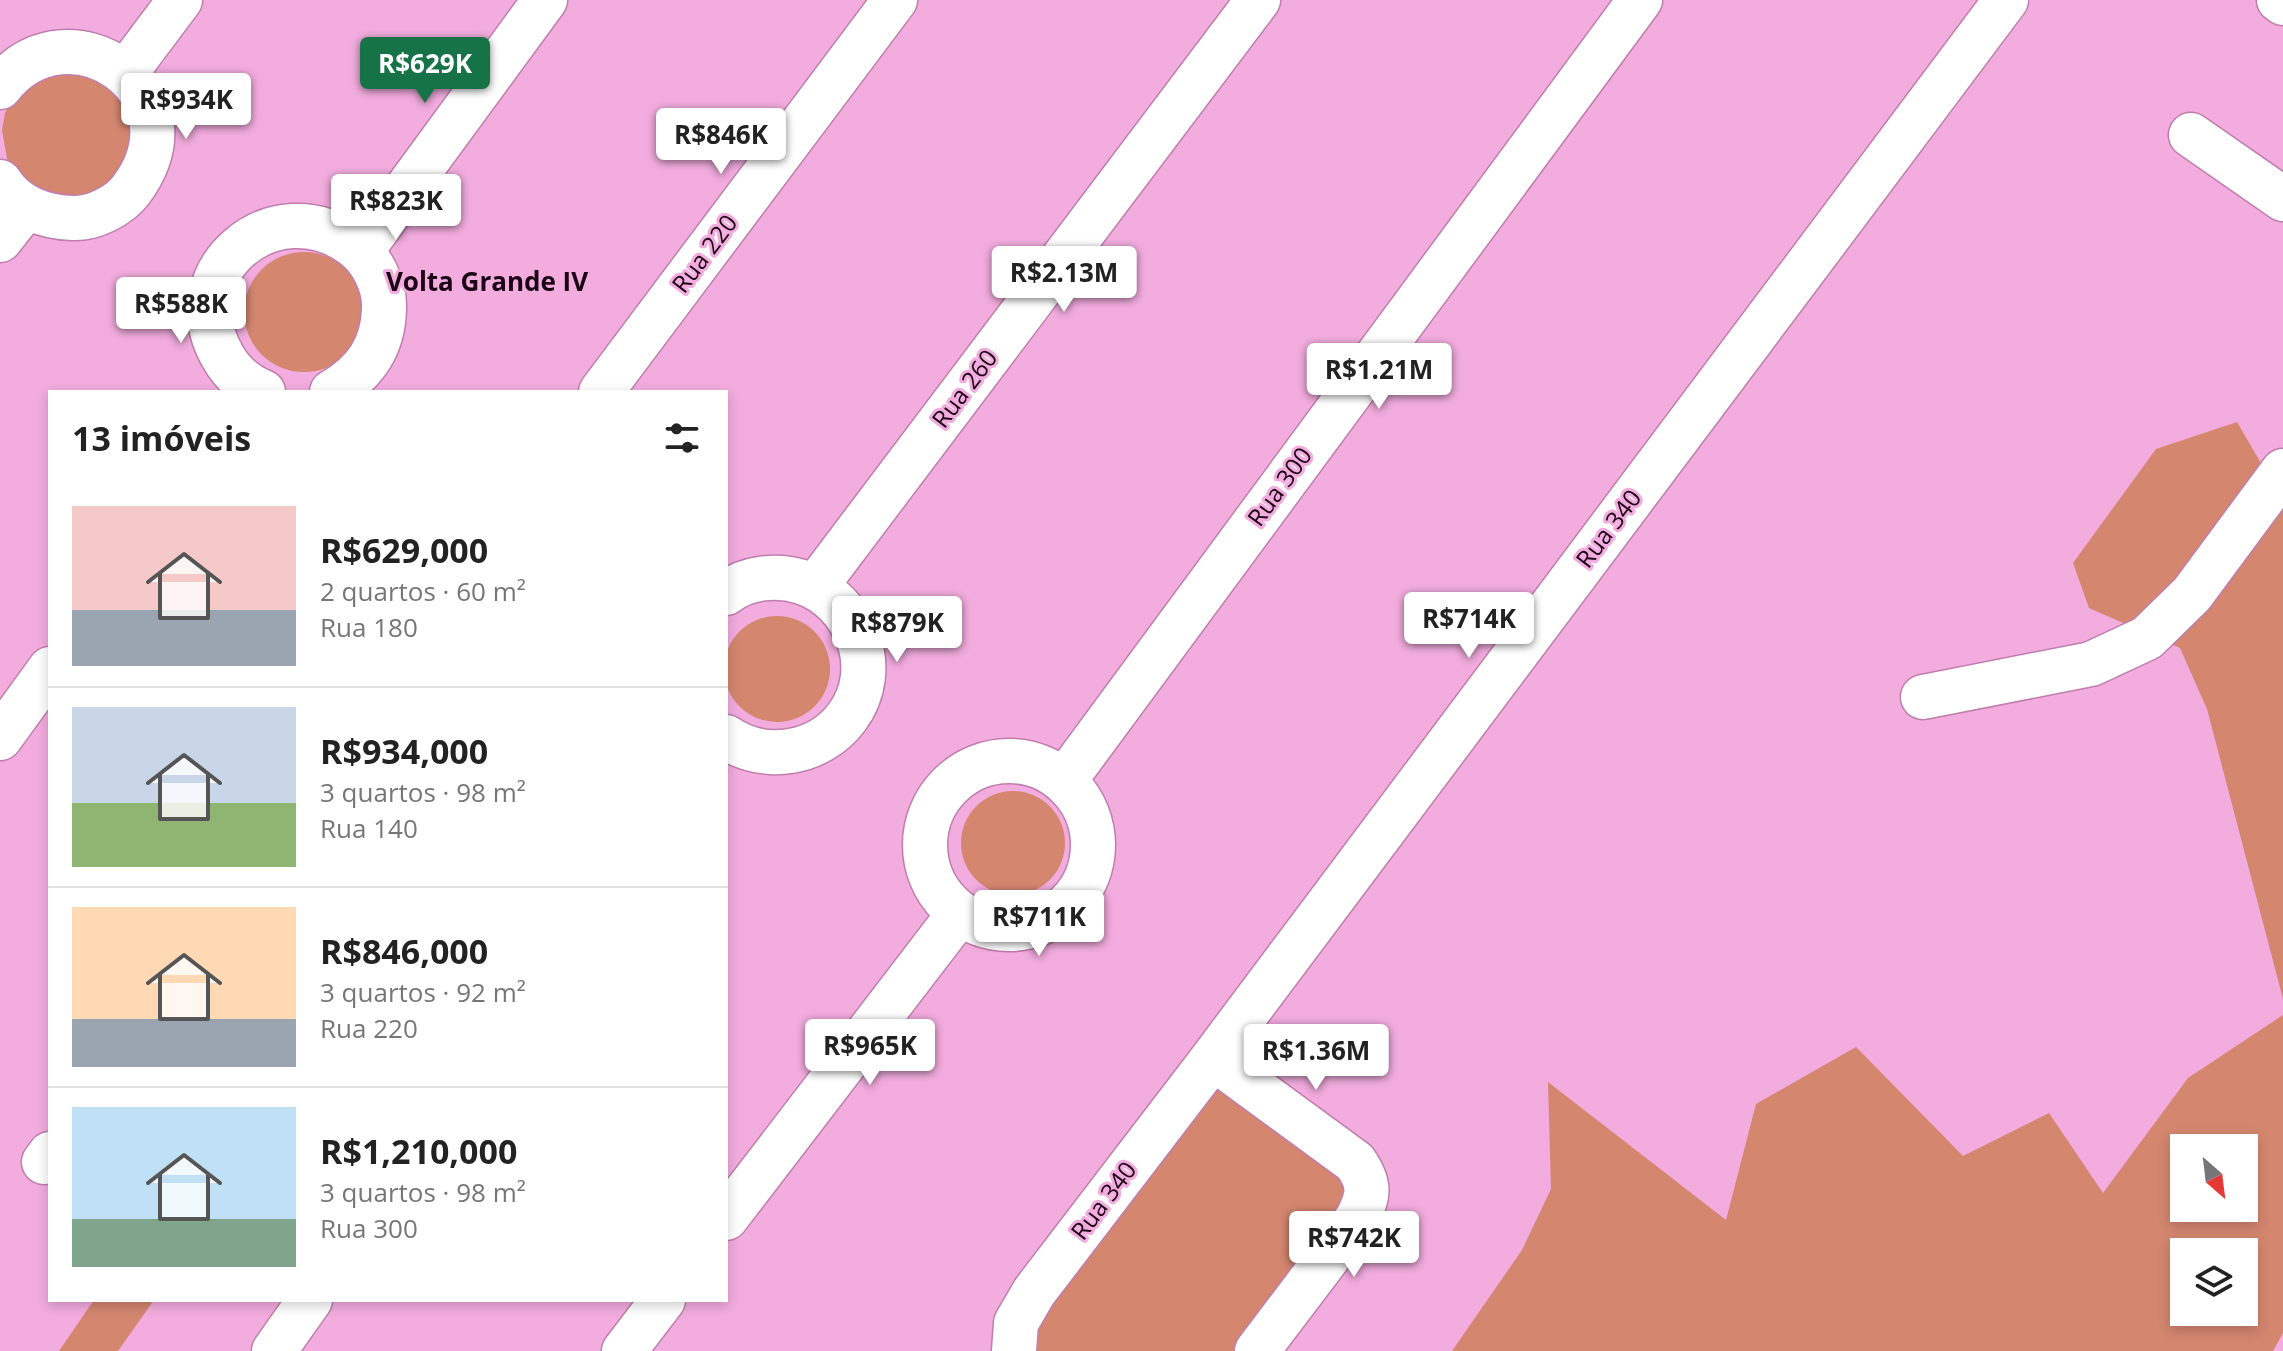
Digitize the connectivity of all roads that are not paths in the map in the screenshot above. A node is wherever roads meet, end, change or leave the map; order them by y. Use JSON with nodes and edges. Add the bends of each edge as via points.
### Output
{"nodes":[{"id":1,"x":180,"y":0,"type":"edge"},
{"id":2,"x":545,"y":0,"type":"edge"},
{"id":3,"x":895,"y":0,"type":"edge"},
{"id":4,"x":1258,"y":0,"type":"edge"},
{"id":5,"x":1640,"y":0,"type":"edge"},
{"id":6,"x":2006,"y":0,"type":"edge"},
{"id":7,"x":126,"y":72,"type":"junction"},
{"id":8,"x":0,"y":87,"type":"edge"},
{"id":9,"x":2191,"y":135,"type":"dead end"},
{"id":10,"x":2283,"y":199,"type":"edge"},
{"id":11,"x":9,"y":209,"type":"edge"},
{"id":12,"x":361,"y":251,"type":"junction"},
{"id":13,"x":254,"y":390,"type":"edge"},
{"id":14,"x":335,"y":390,"type":"edge"},
{"id":15,"x":602,"y":390,"type":"edge"},
{"id":16,"x":2283,"y":471,"type":"edge"},
{"id":17,"x":816,"y":586,"type":"junction"},
{"id":18,"x":728,"y":591,"type":"edge"},
{"id":19,"x":48,"y":672,"type":"edge"},
{"id":20,"x":1923,"y":697,"type":"dead end"},
{"id":21,"x":0,"y":738,"type":"edge"},
{"id":22,"x":728,"y":738,"type":"edge"},
{"id":23,"x":1064,"y":781,"type":"junction"},
{"id":24,"x":959,"y":914,"type":"junction"},
{"id":25,"x":1213,"y":1058,"type":"junction"},
{"id":26,"x":728,"y":1215,"type":"edge"},
{"id":27,"x":309,"y":1302,"type":"edge"},
{"id":28,"x":661,"y":1302,"type":"edge"},
{"id":29,"x":274,"y":1351,"type":"edge"},
{"id":30,"x":624,"y":1351,"type":"edge"},
{"id":31,"x":1014,"y":1351,"type":"edge"},
{"id":32,"x":1257,"y":1351,"type":"edge"}],
"edges":[{"from":1,"to":7,"type":"street"},
{"from":2,"to":12,"type":"street"},
{"from":3,"to":15,"type":"street","name":"Rua 220"},
{"from":4,"to":17,"type":"street","name":"Rua 260"},
{"from":5,"to":23,"type":"street","name":"Rua 300"},
{"from":6,"to":25,"type":"street","name":"Rua 340"},
{"from":7,"to":8,"type":"street","via":[[103,57],[76,51],[48,53],[22,65]]},
{"from":7,"to":11,"type":"street","via":[[143,94],[152,120],[153,147],[144,173],[127,195],[105,211],[78,218]]},
{"from":9,"to":10,"type":"street"},
{"from":12,"to":13,"type":"street","via":[[338,234],[309,225],[279,226],[251,238],[228,258],[214,284],[209,314],[215,344],[231,370]]},
{"from":12,"to":14,"type":"street","via":[[381,286],[384,328],[374,354],[357,376]]},
{"from":16,"to":20,"type":"street","via":[[2192,594],[2147,638],[2091,664]]},
{"from":17,"to":18,"type":"street","via":[[789,578],[761,578]]},
{"from":17,"to":22,"type":"street","via":[[840,604],[856,629],[864,659],[861,689],[847,717],[826,738],[798,750],[768,754]]},
{"from":19,"to":21,"type":"street"},
{"from":23,"to":24,"type":"street","via":[[1082,803],[1092,830],[1092,858],[1083,886],[1041,923],[1013,929],[985,926]]},
{"from":23,"to":24,"type":"street","via":[[1041,767],[1014,761],[963,775],[942,793],[924,843],[928,870],[940,895]]},
{"from":24,"to":26,"type":"street"},
{"from":25,"to":31,"type":"street","name":"Rua 340","via":[[1034,1292],[1016,1323]]},
{"from":25,"to":32,"type":"street","via":[[1355,1162],[1366,1178],[1367,1199],[1357,1219]]},
{"from":27,"to":29,"type":"street"},
{"from":28,"to":30,"type":"street"}]}
